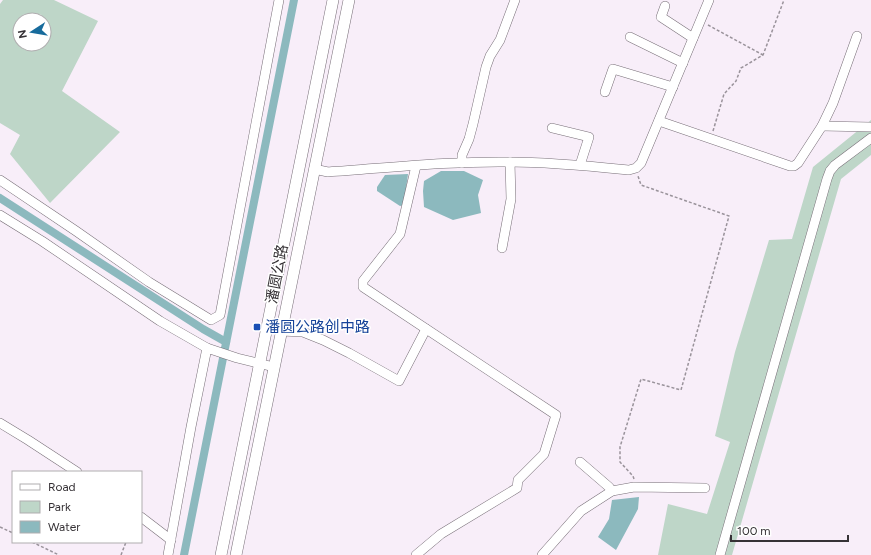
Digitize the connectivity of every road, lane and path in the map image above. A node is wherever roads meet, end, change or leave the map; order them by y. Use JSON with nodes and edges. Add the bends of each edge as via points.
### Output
{"nodes":[{"id":1,"x":279,"y":0,"type":"edge"},
{"id":2,"x":333,"y":0,"type":"edge"},
{"id":3,"x":349,"y":0,"type":"edge"},
{"id":4,"x":515,"y":0,"type":"edge"},
{"id":5,"x":709,"y":0,"type":"edge"},
{"id":6,"x":784,"y":0,"type":"edge"},
{"id":7,"x":665,"y":6,"type":"dead end"},
{"id":8,"x":700,"y":20,"type":"junction"},
{"id":9,"x":857,"y":36,"type":"dead end"},
{"id":10,"x":630,"y":37,"type":"dead end"},
{"id":11,"x":693,"y":38,"type":"junction"},
{"id":12,"x":762,"y":55,"type":"junction"},
{"id":13,"x":683,"y":63,"type":"junction"},
{"id":14,"x":673,"y":87,"type":"junction"},
{"id":15,"x":605,"y":92,"type":"dead end"},
{"id":16,"x":659,"y":121,"type":"junction"},
{"id":17,"x":822,"y":126,"type":"junction"},
{"id":18,"x":871,"y":127,"type":"edge"},
{"id":19,"x":552,"y":128,"type":"dead end"},
{"id":20,"x":871,"y":138,"type":"edge"},
{"id":21,"x":711,"y":139,"type":"junction"},
{"id":22,"x":510,"y":162,"type":"junction"},
{"id":23,"x":462,"y":163,"type":"junction"},
{"id":24,"x":580,"y":165,"type":"junction"},
{"id":25,"x":416,"y":166,"type":"junction"},
{"id":26,"x":636,"y":168,"type":"junction"},
{"id":27,"x":314,"y":169,"type":"junction"},
{"id":28,"x":0,"y":180,"type":"edge"},
{"id":29,"x":0,"y":215,"type":"edge"},
{"id":30,"x":502,"y":248,"type":"dead end"},
{"id":31,"x":426,"y":329,"type":"junction"},
{"id":32,"x":281,"y":331,"type":"junction"},
{"id":33,"x":208,"y":348,"type":"junction"},
{"id":34,"x":259,"y":364,"type":"junction"},
{"id":35,"x":274,"y":368,"type":"junction"},
{"id":36,"x":0,"y":423,"type":"edge"},
{"id":37,"x":580,"y":462,"type":"dead end"},
{"id":38,"x":75,"y":471,"type":"edge"},
{"id":39,"x":634,"y":487,"type":"junction"},
{"id":40,"x":705,"y":488,"type":"dead end"},
{"id":41,"x":612,"y":491,"type":"junction"},
{"id":42,"x":142,"y":518,"type":"edge"},
{"id":43,"x":0,"y":527,"type":"edge"},
{"id":44,"x":12,"y":533,"type":"edge"},
{"id":45,"x":171,"y":540,"type":"junction"},
{"id":46,"x":34,"y":543,"type":"edge"},
{"id":47,"x":126,"y":543,"type":"edge"},
{"id":48,"x":59,"y":555,"type":"edge"},
{"id":49,"x":121,"y":555,"type":"edge"},
{"id":50,"x":168,"y":555,"type":"edge"},
{"id":51,"x":221,"y":555,"type":"edge"},
{"id":52,"x":236,"y":555,"type":"edge"},
{"id":53,"x":416,"y":555,"type":"edge"},
{"id":54,"x":542,"y":555,"type":"edge"},
{"id":55,"x":720,"y":555,"type":"edge"}],
"edges":[{"from":1,"to":28,"type":"street","via":[[220,315],[211,320],[150,282]]},
{"from":2,"to":34,"type":"main road","name":"潘圆公路"},
{"from":3,"to":27,"type":"main road","name":"潘圆公路"},
{"from":4,"to":23,"type":"street","via":[[500,40],[486,67]]},
{"from":5,"to":8,"type":"street"},
{"from":6,"to":12,"type":"path"},
{"from":7,"to":11,"type":"street","via":[[661,17]]},
{"from":8,"to":11,"type":"street"},
{"from":8,"to":12,"type":"path"},
{"from":9,"to":17,"type":"street"},
{"from":10,"to":13,"type":"street"},
{"from":11,"to":13,"type":"street"},
{"from":12,"to":21,"type":"path","via":[[742,68],[736,81],[724,94]]},
{"from":13,"to":14,"type":"street"},
{"from":14,"to":15,"type":"street","via":[[613,69]]},
{"from":14,"to":16,"type":"street"},
{"from":16,"to":21,"type":"street"},
{"from":16,"to":26,"type":"street","via":[[641,163]]},
{"from":17,"to":18,"type":"street"},
{"from":17,"to":21,"type":"street","via":[[794,166]]},
{"from":19,"to":24,"type":"street","via":[[589,137]]},
{"from":20,"to":55,"type":"street","via":[[835,165],[827,179]]},
{"from":22,"to":23,"type":"street"},
{"from":22,"to":24,"type":"street"},
{"from":22,"to":30,"type":"street","via":[[511,199]]},
{"from":23,"to":25,"type":"street"},
{"from":24,"to":26,"type":"street","via":[[629,170]]},
{"from":25,"to":27,"type":"street","via":[[328,172]]},
{"from":25,"to":31,"type":"street","via":[[400,234],[363,281],[363,288]]},
{"from":26,"to":39,"type":"path","via":[[640,185],[729,216],[681,390],[641,379],[620,447],[620,462],[633,476]]},
{"from":27,"to":32,"type":"main road","name":"潘圆公路"},
{"from":29,"to":33,"type":"street","via":[[160,321]]},
{"from":31,"to":32,"type":"street","via":[[399,381],[323,340],[303,332]]},
{"from":31,"to":53,"type":"street","via":[[556,414],[544,454],[518,480],[517,488],[441,534]]},
{"from":32,"to":35,"type":"main road","name":"潘圆公路"},
{"from":33,"to":34,"type":"street"},
{"from":33,"to":45,"type":"street"},
{"from":34,"to":35,"type":"street"},
{"from":34,"to":51,"type":"main road","name":"潘圆公路"},
{"from":35,"to":52,"type":"main road","name":"潘圆公路"},
{"from":36,"to":38,"type":"street"},
{"from":37,"to":41,"type":"street"},
{"from":39,"to":40,"type":"street"},
{"from":39,"to":41,"type":"street"},
{"from":41,"to":54,"type":"street","via":[[581,511]]},
{"from":42,"to":45,"type":"street"},
{"from":43,"to":44,"type":"path"},
{"from":45,"to":50,"type":"street"},
{"from":46,"to":48,"type":"path"},
{"from":47,"to":49,"type":"path"}]}
